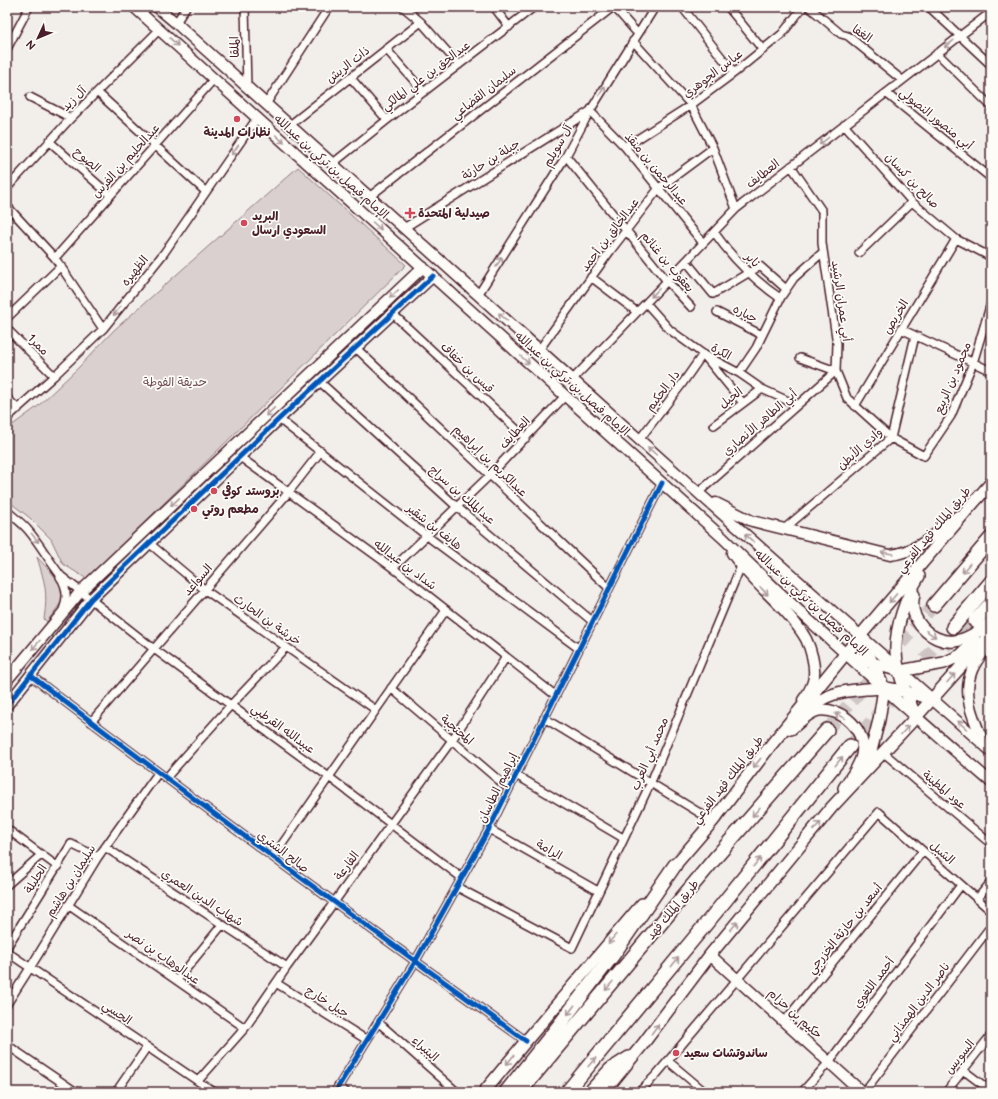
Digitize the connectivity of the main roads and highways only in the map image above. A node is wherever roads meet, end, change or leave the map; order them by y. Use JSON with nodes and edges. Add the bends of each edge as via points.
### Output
{"nodes":[{"id":1,"x":134,"y":7,"type":"edge"},
{"id":2,"x":157,"y":7,"type":"edge"},
{"id":3,"x":423,"y":267,"type":"junction"},
{"id":4,"x":432,"y":276,"type":"junction"},
{"id":5,"x":299,"y":384,"type":"junction"},
{"id":6,"x":305,"y":396,"type":"junction"},
{"id":7,"x":281,"y":401,"type":"junction"},
{"id":8,"x":288,"y":411,"type":"junction"},
{"id":9,"x":991,"y":483,"type":"edge"},
{"id":10,"x":700,"y":495,"type":"junction"},
{"id":11,"x":968,"y":509,"type":"junction"},
{"id":12,"x":723,"y":538,"type":"junction"},
{"id":13,"x":991,"y":538,"type":"edge"},
{"id":14,"x":943,"y":540,"type":"junction"},
{"id":15,"x":991,"y":582,"type":"edge"},
{"id":16,"x":991,"y":602,"type":"edge"},
{"id":17,"x":934,"y":605,"type":"tunnel mouth"},
{"id":18,"x":975,"y":621,"type":"tunnel mouth"},
{"id":19,"x":991,"y":622,"type":"edge"},
{"id":20,"x":953,"y":627,"type":"tunnel mouth"},
{"id":21,"x":991,"y":627,"type":"edge"},
{"id":22,"x":991,"y":633,"type":"edge"},
{"id":23,"x":860,"y":636,"type":"junction"},
{"id":24,"x":991,"y":642,"type":"edge"},
{"id":25,"x":847,"y":654,"type":"junction"},
{"id":26,"x":872,"y":663,"type":"junction"},
{"id":27,"x":900,"y":671,"type":"junction"},
{"id":28,"x":7,"y":680,"type":"edge"},
{"id":29,"x":884,"y":688,"type":"junction"},
{"id":30,"x":905,"y":692,"type":"junction"},
{"id":31,"x":932,"y":699,"type":"junction"},
{"id":32,"x":7,"y":705,"type":"edge"},
{"id":33,"x":916,"y":717,"type":"junction"},
{"id":34,"x":827,"y":730,"type":"tunnel mouth"},
{"id":35,"x":771,"y":745,"type":"junction"},
{"id":36,"x":850,"y":746,"type":"tunnel mouth"},
{"id":37,"x":988,"y":748,"type":"edge"},
{"id":38,"x":991,"y":782,"type":"edge"},
{"id":39,"x":832,"y":807,"type":"junction"},
{"id":40,"x":675,"y":865,"type":"junction"},
{"id":41,"x":710,"y":955,"type":"junction"},
{"id":42,"x":638,"y":1050,"type":"junction"},
{"id":43,"x":484,"y":1092,"type":"edge"},
{"id":44,"x":506,"y":1092,"type":"edge"},
{"id":45,"x":520,"y":1092,"type":"edge"},
{"id":46,"x":566,"y":1092,"type":"edge"},
{"id":47,"x":589,"y":1092,"type":"edge"},
{"id":48,"x":604,"y":1092,"type":"edge"},
{"id":49,"x":863,"y":1092,"type":"edge"}],
"edges":[{"from":1,"to":3,"type":"main road","name":"الإمام فيصل بن تركي بن عبدالله","one_way":true},
{"from":10,"to":2,"type":"main road","name":"الإمام فيصل بن تركي بن عبدالله","one_way":true},
{"from":3,"to":4,"type":"main road","name":"الإمام فيصل بن تركي بن عبدالله"},
{"from":3,"to":5,"type":"main road","one_way":true},
{"from":4,"to":6,"type":"main road"},
{"from":4,"to":12,"type":"main road","name":"الإمام فيصل بن تركي بن عبدالله","one_way":true},
{"from":5,"to":6,"type":"main road","via":[[297,392]]},
{"from":5,"to":7,"type":"main road"},
{"from":6,"to":8,"type":"main road"},
{"from":7,"to":8,"type":"main road","via":[[285,399],[291,402]]},
{"from":7,"to":28,"type":"main road","one_way":true,"via":[[81,591]]},
{"from":8,"to":32,"type":"main road","via":[[91,599]]},
{"from":9,"to":11,"type":"main road","name":"طريق الملك فهد الفرعي"},
{"from":11,"to":10,"type":"main road","one_way":true,"via":[[912,550],[890,555],[752,521]]},
{"from":23,"to":10,"type":"main road","name":"الإمام فيصل بن تركي بن عبدالله","one_way":true},
{"from":11,"to":14,"type":"main road","name":"طريق الملك فهد الفرعي"},
{"from":12,"to":25,"type":"main road","name":"الإمام فيصل بن تركي بن عبدالله","via":[[804,617]]},
{"from":12,"to":35,"type":"main road","one_way":true,"via":[[741,566],[790,618],[806,640],[812,657],[814,676],[808,694]]},
{"from":13,"to":17,"type":"highway","one_way":true},
{"from":14,"to":19,"type":"main road","one_way":true,"via":[[915,590],[912,608],[918,622],[934,637],[954,641],[968,638]]},
{"from":14,"to":23,"type":"main road","name":"طريق الملك فهد الفرعي","one_way":true},
{"from":14,"to":27,"type":"main road","via":[[911,589],[899,624],[896,652]]},
{"from":15,"to":20,"type":"highway"},
{"from":16,"to":18,"type":"highway"},
{"from":21,"to":27,"type":"main road","via":[[961,655],[944,663]]},
{"from":31,"to":22,"type":"main road","one_way":true},
{"from":23,"to":25,"type":"main road","name":"طريق الملك فهد الفرعي"},
{"from":23,"to":26,"type":"main road"},
{"from":23,"to":27,"type":"main road","name":"الإمام فيصل بن تركي بن عبدالله"},
{"from":24,"to":37,"type":"main road","via":[[972,669],[968,698],[972,716]]},
{"from":25,"to":26,"type":"main road"},
{"from":25,"to":29,"type":"main road","name":"الإمام فيصل بن تركي بن عبدالله"},
{"from":25,"to":35,"type":"main road","name":"طريق الملك فهد الفرعي"},
{"from":26,"to":27,"type":"main road"},
{"from":26,"to":29,"type":"main road"},
{"from":27,"to":30,"type":"main road"},
{"from":27,"to":31,"type":"main road","name":"الإمام فيصل بن تركي بن عبدالله"},
{"from":29,"to":30,"type":"main road"},
{"from":29,"to":33,"type":"main road","name":"الإمام فيصل بن تركي بن عبدالله"},
{"from":29,"to":35,"type":"main road","via":[[850,691],[831,695],[819,701]]},
{"from":29,"to":39,"type":"main road","via":[[870,755],[863,768]]},
{"from":30,"to":31,"type":"main road"},
{"from":30,"to":33,"type":"main road"},
{"from":31,"to":33,"type":"main road"},
{"from":37,"to":31,"type":"main road","name":"الإمام فيصل بن تركي بن عبدالله","one_way":true},
{"from":33,"to":38,"type":"main road","name":"الإمام فيصل بن تركي بن عبدالله"},
{"from":39,"to":33,"type":"main road","one_way":true},
{"from":34,"to":45,"type":"highway","name":"طريق الملك فهد","one_way":true,"via":[[717,856]]},
{"from":39,"to":35,"type":"main road","one_way":true,"via":[[861,760],[861,738],[850,721],[836,713],[818,710]]},
{"from":35,"to":40,"type":"main road","name":"طريق الملك فهد الفرعي","one_way":true,"via":[[713,821]]},
{"from":46,"to":36,"type":"highway","one_way":true,"via":[[700,932]]},
{"from":41,"to":39,"type":"main road","one_way":true},
{"from":40,"to":43,"type":"main road","name":"طريق الملك فهد الفرعي","one_way":true},
{"from":40,"to":44,"type":"highway","one_way":true,"via":[[613,955]]},
{"from":42,"to":41,"type":"main road","one_way":true},
{"from":41,"to":49,"type":"main road","name":"حكيم بن حزام"},
{"from":42,"to":47,"type":"main road","via":[[610,1069]]},
{"from":42,"to":48,"type":"main road"}]}
